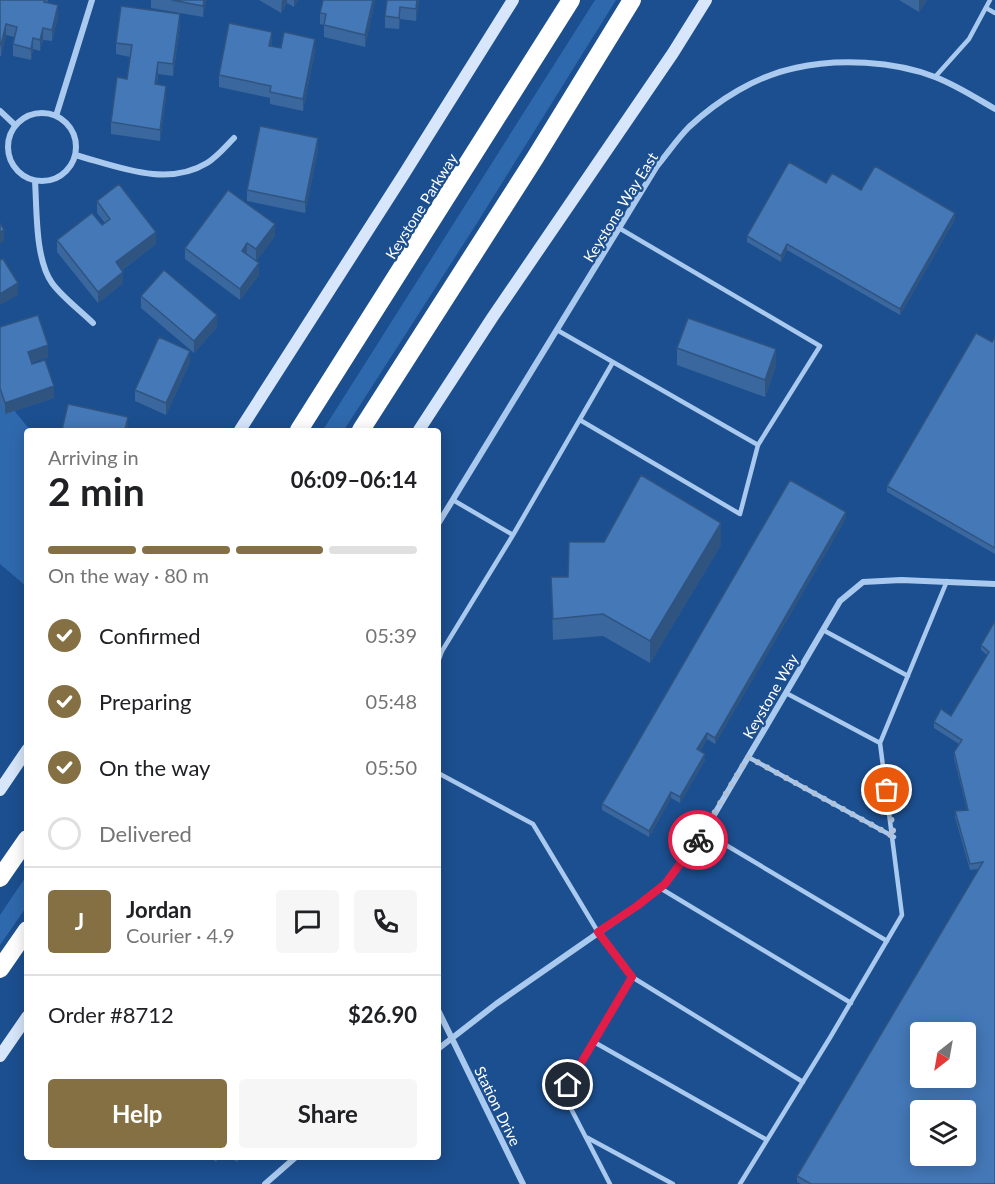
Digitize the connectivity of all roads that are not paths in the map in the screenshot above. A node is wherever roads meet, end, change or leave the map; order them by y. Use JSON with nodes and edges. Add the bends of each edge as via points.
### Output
{"nodes":[{"id":1,"x":92,"y":0,"type":"edge"},
{"id":2,"x":513,"y":0,"type":"edge"},
{"id":3,"x":571,"y":0,"type":"edge"},
{"id":4,"x":632,"y":0,"type":"edge"},
{"id":5,"x":706,"y":0,"type":"edge"},
{"id":6,"x":990,"y":0,"type":"edge"},
{"id":7,"x":986,"y":8,"type":"junction"},
{"id":8,"x":995,"y":13,"type":"edge"},
{"id":9,"x":935,"y":77,"type":"junction"},
{"id":10,"x":995,"y":109,"type":"edge"},
{"id":11,"x":0,"y":111,"type":"edge"},
{"id":12,"x":56,"y":116,"type":"junction"},
{"id":13,"x":15,"y":125,"type":"junction"},
{"id":14,"x":234,"y":138,"type":"dead end"},
{"id":15,"x":75,"y":155,"type":"junction"},
{"id":16,"x":34,"y":181,"type":"junction"},
{"id":17,"x":620,"y":228,"type":"junction"},
{"id":18,"x":93,"y":323,"type":"dead end"},
{"id":19,"x":557,"y":330,"type":"junction"},
{"id":20,"x":613,"y":362,"type":"junction"},
{"id":21,"x":580,"y":420,"type":"junction"},
{"id":22,"x":241,"y":428,"type":"edge"},
{"id":23,"x":300,"y":428,"type":"edge"},
{"id":24,"x":362,"y":428,"type":"edge"},
{"id":25,"x":420,"y":428,"type":"edge"},
{"id":26,"x":758,"y":445,"type":"junction"},
{"id":27,"x":453,"y":500,"type":"junction"},
{"id":28,"x":441,"y":519,"type":"edge"},
{"id":29,"x":513,"y":535,"type":"junction"},
{"id":30,"x":947,"y":581,"type":"junction"},
{"id":31,"x":995,"y":584,"type":"edge"},
{"id":32,"x":823,"y":630,"type":"junction"},
{"id":33,"x":441,"y":654,"type":"edge"},
{"id":34,"x":908,"y":676,"type":"junction"},
{"id":35,"x":786,"y":693,"type":"junction"},
{"id":36,"x":880,"y":743,"type":"junction"},
{"id":37,"x":24,"y":754,"type":"edge"},
{"id":38,"x":748,"y":757,"type":"junction"},
{"id":39,"x":441,"y":775,"type":"edge"},
{"id":40,"x":0,"y":790,"type":"edge"},
{"id":41,"x":704,"y":832,"type":"junction"},
{"id":42,"x":894,"y":837,"type":"junction"},
{"id":43,"x":24,"y":843,"type":"edge"},
{"id":44,"x":0,"y":878,"type":"edge"},
{"id":45,"x":660,"y":888,"type":"junction"},
{"id":46,"x":598,"y":932,"type":"junction"},
{"id":47,"x":24,"y":934,"type":"edge"},
{"id":48,"x":887,"y":941,"type":"junction"},
{"id":49,"x":0,"y":969,"type":"edge"},
{"id":50,"x":632,"y":977,"type":"junction"},
{"id":51,"x":851,"y":1003,"type":"junction"},
{"id":52,"x":441,"y":1017,"type":"edge"},
{"id":53,"x":24,"y":1021,"type":"edge"},
{"id":54,"x":451,"y":1039,"type":"junction"},
{"id":55,"x":594,"y":1042,"type":"junction"},
{"id":56,"x":441,"y":1047,"type":"edge"},
{"id":57,"x":0,"y":1056,"type":"edge"},
{"id":58,"x":803,"y":1082,"type":"junction"},
{"id":59,"x":586,"y":1137,"type":"junction"},
{"id":60,"x":767,"y":1140,"type":"junction"},
{"id":61,"x":292,"y":1160,"type":"edge"},
{"id":62,"x":265,"y":1184,"type":"edge"},
{"id":63,"x":523,"y":1184,"type":"edge"},
{"id":64,"x":610,"y":1184,"type":"edge"},
{"id":65,"x":673,"y":1184,"type":"edge"},
{"id":66,"x":740,"y":1184,"type":"edge"}],
"edges":[{"from":1,"to":12,"type":"street"},
{"from":2,"to":22,"type":"main road"},
{"from":3,"to":23,"type":"highway","name":"Keystone Parkway"},
{"from":4,"to":24,"type":"highway"},
{"from":5,"to":25,"type":"main road"},
{"from":6,"to":7,"type":"lane"},
{"from":7,"to":8,"type":"lane"},
{"from":7,"to":9,"type":"lane","via":[[969,39]]},
{"from":9,"to":10,"type":"street","name":"Keystone Way East"},
{"from":9,"to":17,"type":"street","name":"Keystone Way East","via":[[903,67],[838,63],[795,68],[752,83],[688,128],[657,166]]},
{"from":11,"to":13,"type":"street"},
{"from":12,"to":13,"type":"street","via":[[35,113]]},
{"from":12,"to":15,"type":"street","via":[[72,130]]},
{"from":13,"to":16,"type":"street","via":[[9,135],[9,158],[15,169]]},
{"from":14,"to":15,"type":"street","via":[[208,162],[173,175],[150,174]]},
{"from":15,"to":16,"type":"street","via":[[67,171],[58,178]]},
{"from":16,"to":18,"type":"street","via":[[39,242],[52,283]]},
{"from":17,"to":19,"type":"street","name":"Keystone Way East"},
{"from":17,"to":26,"type":"lane","via":[[820,346]]},
{"from":19,"to":20,"type":"lane"},
{"from":19,"to":27,"type":"street","name":"Keystone Way East"},
{"from":20,"to":21,"type":"lane"},
{"from":20,"to":26,"type":"lane"},
{"from":21,"to":26,"type":"lane","via":[[740,514]]},
{"from":21,"to":29,"type":"lane"},
{"from":27,"to":28,"type":"street","name":"Keystone Way East"},
{"from":27,"to":29,"type":"lane"},
{"from":29,"to":33,"type":"lane"},
{"from":30,"to":31,"type":"street","name":"Keystone Way"},
{"from":30,"to":32,"type":"street","name":"Keystone Way","via":[[863,582],[840,601]]},
{"from":30,"to":34,"type":"lane"},
{"from":32,"to":34,"type":"lane"},
{"from":32,"to":35,"type":"street","name":"Keystone Way"},
{"from":34,"to":36,"type":"lane"},
{"from":35,"to":36,"type":"lane"},
{"from":35,"to":38,"type":"street","name":"Keystone Way"},
{"from":36,"to":42,"type":"lane"},
{"from":37,"to":40,"type":"main road"},
{"from":38,"to":41,"type":"street","name":"Keystone Way"},
{"from":38,"to":42,"type":"lane"},
{"from":39,"to":46,"type":"lane","via":[[533,824]]},
{"from":41,"to":45,"type":"street","name":"Keystone Way"},
{"from":41,"to":48,"type":"lane"},
{"from":42,"to":48,"type":"lane","via":[[902,915]]},
{"from":43,"to":44,"type":"highway"},
{"from":45,"to":46,"type":"street","name":"Keystone Way"},
{"from":45,"to":51,"type":"lane"},
{"from":46,"to":50,"type":"lane"},
{"from":46,"to":54,"type":"street","name":"Keystone Way"},
{"from":47,"to":49,"type":"highway"},
{"from":48,"to":51,"type":"lane"},
{"from":50,"to":55,"type":"lane"},
{"from":50,"to":58,"type":"lane"},
{"from":51,"to":58,"type":"lane"},
{"from":52,"to":54,"type":"street"},
{"from":53,"to":57,"type":"main road"},
{"from":54,"to":56,"type":"street","name":"Keystone Way"},
{"from":54,"to":63,"type":"street","name":"Station Drive"},
{"from":55,"to":59,"type":"lane","via":[[568,1085],[567,1101]]},
{"from":55,"to":60,"type":"lane"},
{"from":58,"to":60,"type":"lane"},
{"from":59,"to":64,"type":"lane"},
{"from":59,"to":65,"type":"lane"},
{"from":60,"to":66,"type":"lane"},
{"from":61,"to":62,"type":"street"}]}
